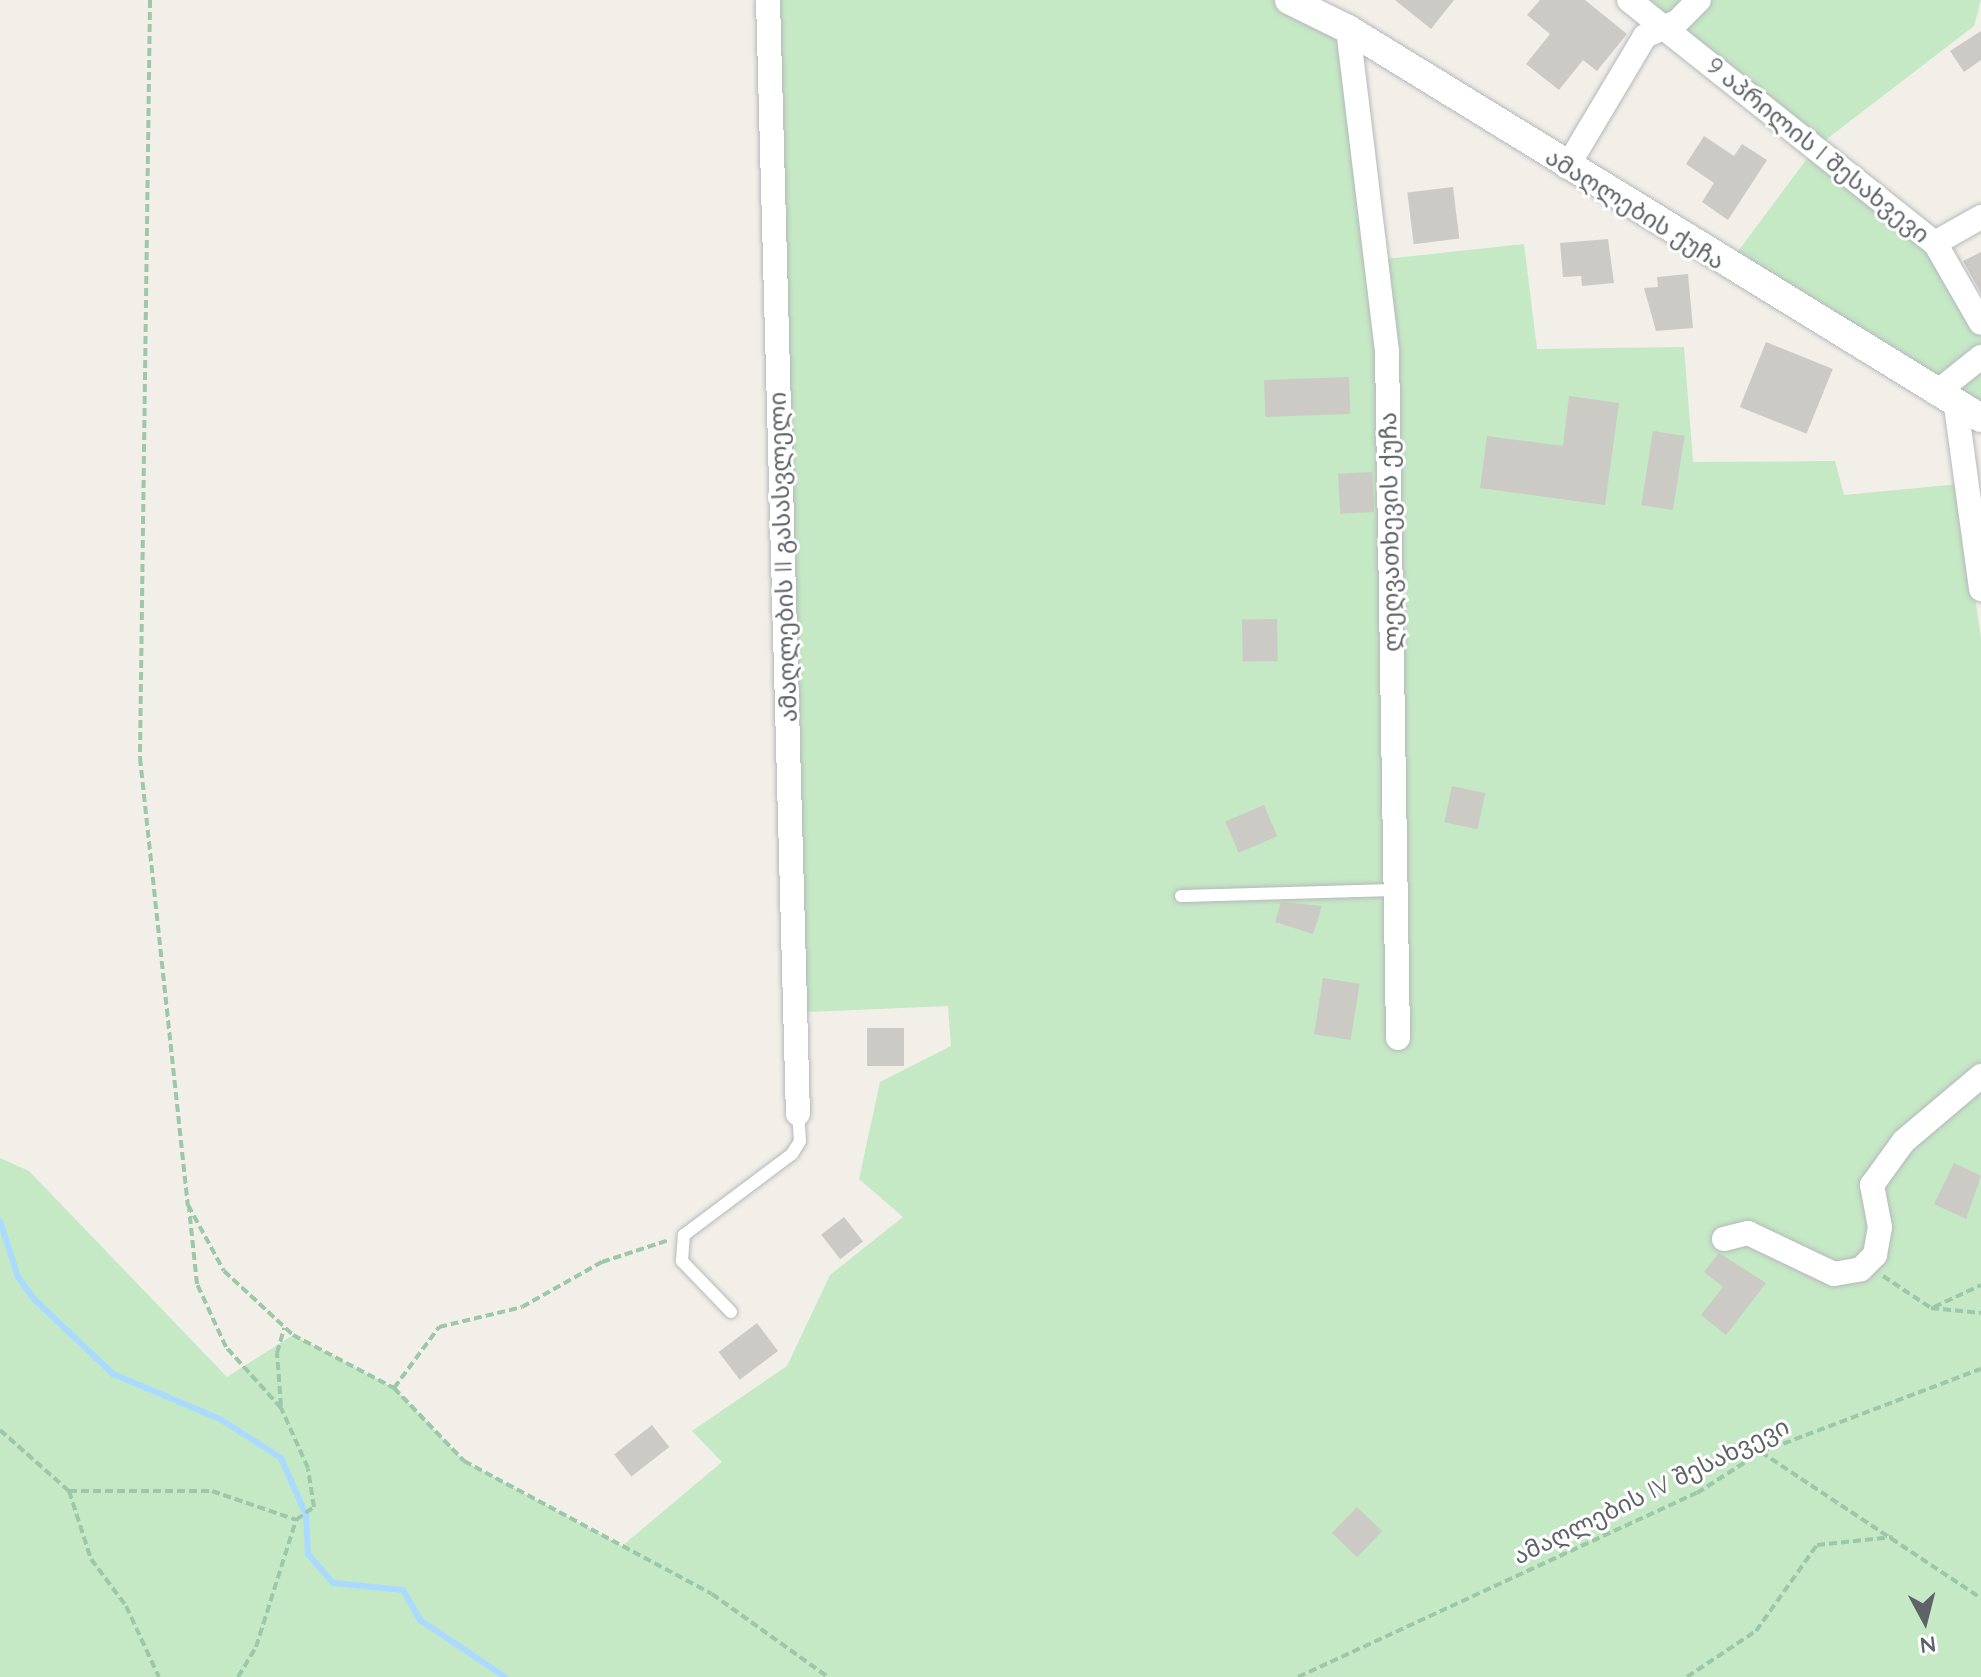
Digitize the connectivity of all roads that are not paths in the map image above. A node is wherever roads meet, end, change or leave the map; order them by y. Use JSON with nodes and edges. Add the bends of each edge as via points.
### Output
{"nodes":[{"id":1,"x":768,"y":0,"type":"edge"},
{"id":2,"x":1289,"y":0,"type":"edge"},
{"id":3,"x":1629,"y":0,"type":"edge"},
{"id":4,"x":1699,"y":0,"type":"edge"},
{"id":5,"x":1664,"y":28,"type":"junction"},
{"id":6,"x":1348,"y":29,"type":"junction"},
{"id":7,"x":1567,"y":167,"type":"junction"},
{"id":8,"x":1981,"y":217,"type":"edge"},
{"id":9,"x":1935,"y":243,"type":"junction"},
{"id":10,"x":1981,"y":323,"type":"edge"},
{"id":11,"x":1981,"y":357,"type":"edge"},
{"id":12,"x":1946,"y":399,"type":"junction"},
{"id":13,"x":1981,"y":418,"type":"edge"},
{"id":14,"x":1979,"y":560,"type":"edge"},
{"id":15,"x":1981,"y":589,"type":"edge"},
{"id":16,"x":1396,"y":890,"type":"junction"},
{"id":17,"x":1181,"y":896,"type":"dead end"},
{"id":18,"x":1398,"y":1038,"type":"dead end"},
{"id":19,"x":1981,"y":1076,"type":"edge"},
{"id":20,"x":798,"y":1114,"type":"joint"},
{"id":21,"x":1724,"y":1239,"type":"dead end"},
{"id":22,"x":731,"y":1312,"type":"dead end"}],
"edges":[{"from":1,"to":20,"type":"street","name":"ამაღლების II გასასვლელი"},
{"from":2,"to":6,"type":"street","name":"ამაღლების ქუჩა"},
{"from":3,"to":5,"type":"street","name":"9 აპრილის I შესახვევი"},
{"from":4,"to":5,"type":"street"},
{"from":5,"to":7,"type":"street","via":[[1645,36]]},
{"from":5,"to":9,"type":"street","name":"9 აპრილის I შესახვევი"},
{"from":6,"to":7,"type":"street","name":"ამაღლების ქუჩა"},
{"from":6,"to":16,"type":"street","name":"ლეღვათხევის ქუჩა","via":[[1387,351]]},
{"from":7,"to":12,"type":"street","name":"ამაღლების ქუჩა"},
{"from":8,"to":9,"type":"street"},
{"from":9,"to":10,"type":"street","name":"9 აპრილის I შესახვევი"},
{"from":11,"to":12,"type":"street"},
{"from":12,"to":13,"type":"street","name":"ამაღლების ქუჩა"},
{"from":12,"to":14,"type":"street"},
{"from":14,"to":15,"type":"street"},
{"from":16,"to":17,"type":"lane"},
{"from":16,"to":18,"type":"street","name":"ლეღვათხევის ქუჩა"},
{"from":19,"to":21,"type":"street","via":[[1904,1141],[1872,1185],[1880,1227],[1875,1255],[1861,1269],[1834,1274],[1748,1233]]},
{"from":20,"to":22,"type":"lane","via":[[800,1141],[792,1154],[684,1235],[682,1261]]}]}
